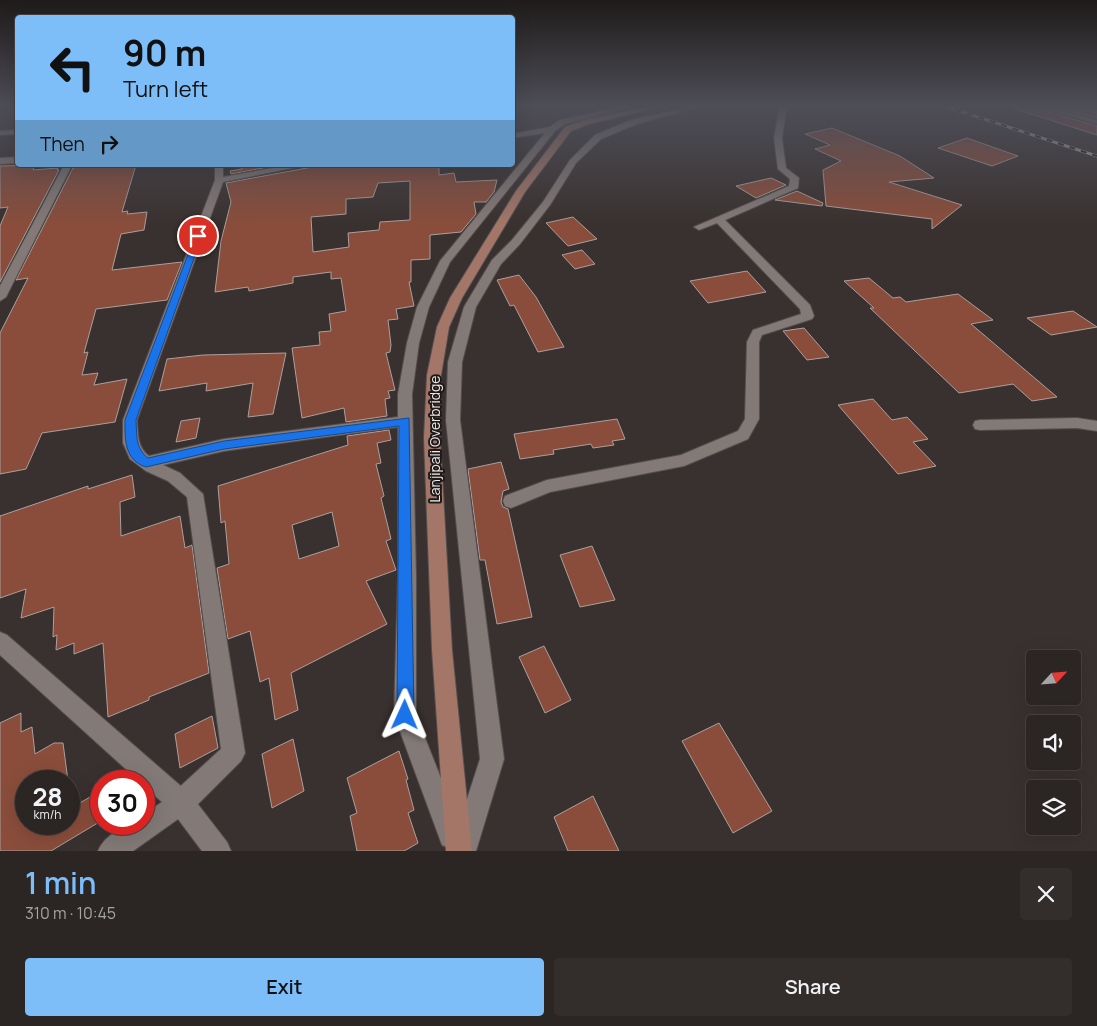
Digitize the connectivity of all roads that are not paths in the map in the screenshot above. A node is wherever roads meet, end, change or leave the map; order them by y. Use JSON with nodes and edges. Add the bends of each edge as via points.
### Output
{"nodes":[{"id":1,"x":538,"y":146,"type":"edge"},
{"id":2,"x":556,"y":146,"type":"edge"},
{"id":3,"x":590,"y":146,"type":"edge"},
{"id":4,"x":779,"y":146,"type":"edge"},
{"id":5,"x":15,"y":160,"type":"edge"},
{"id":6,"x":0,"y":161,"type":"edge"},
{"id":7,"x":67,"y":167,"type":"edge"},
{"id":8,"x":280,"y":167,"type":"edge"},
{"id":9,"x":219,"y":172,"type":"edge"},
{"id":10,"x":719,"y":220,"type":"junction"},
{"id":11,"x":699,"y":228,"type":"dead end"},
{"id":12,"x":0,"y":297,"type":"edge"},
{"id":13,"x":405,"y":421,"type":"junction"},
{"id":14,"x":980,"y":425,"type":"dead end"},
{"id":15,"x":1097,"y":426,"type":"edge"},
{"id":16,"x":146,"y":463,"type":"junction"},
{"id":17,"x":511,"y":501,"type":"dead end"},
{"id":18,"x":0,"y":642,"type":"edge"},
{"id":19,"x":181,"y":804,"type":"junction"},
{"id":20,"x":111,"y":851,"type":"edge"},
{"id":21,"x":218,"y":851,"type":"edge"},
{"id":22,"x":459,"y":851,"type":"edge"}],
"edges":[{"from":1,"to":13,"type":"street","via":[[445,261],[422,307],[412,343]]},
{"from":2,"to":22,"type":"main road","name":"Lanjipali Overbridge","via":[[522,191],[456,298],[443,327],[434,375],[432,447],[442,650]]},
{"from":3,"to":22,"type":"street","via":[[574,162],[516,242],[496,262],[470,307],[455,362],[453,420],[492,759]]},
{"from":4,"to":10,"type":"street","via":[[782,170],[795,178],[794,188]]},
{"from":5,"to":6,"type":"street"},
{"from":7,"to":12,"type":"street"},
{"from":8,"to":9,"type":"street"},
{"from":9,"to":16,"type":"street","via":[[130,420],[133,449]]},
{"from":10,"to":11,"type":"street"},
{"from":10,"to":17,"type":"street","via":[[806,308],[808,316],[757,332],[753,342],[752,419],[743,435],[684,460],[547,486]]},
{"from":13,"to":16,"type":"street","via":[[224,445]]},
{"from":13,"to":22,"type":"street","via":[[405,715]]},
{"from":14,"to":15,"type":"street","via":[[1077,423]]},
{"from":16,"to":19,"type":"street","via":[[174,477],[195,494],[233,753]]},
{"from":18,"to":19,"type":"street"},
{"from":19,"to":20,"type":"street"},
{"from":19,"to":21,"type":"street"}]}
